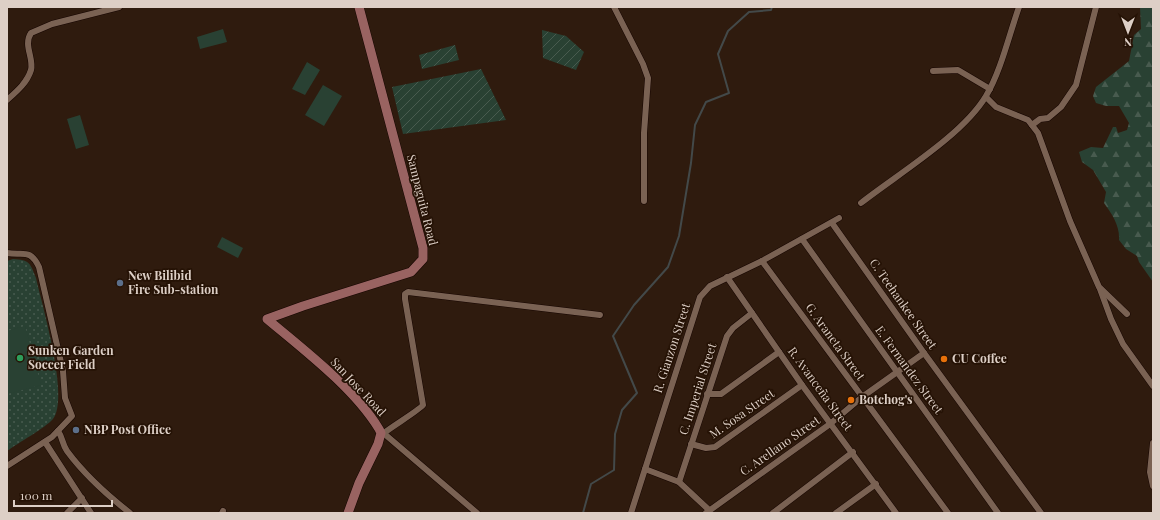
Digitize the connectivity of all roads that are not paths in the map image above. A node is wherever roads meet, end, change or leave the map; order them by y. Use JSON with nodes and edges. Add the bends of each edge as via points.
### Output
{"nodes":[{"id":1,"x":119,"y":7,"type":"edge"},
{"id":2,"x":359,"y":7,"type":"edge"},
{"id":3,"x":614,"y":7,"type":"edge"},
{"id":4,"x":1018,"y":7,"type":"edge"},
{"id":5,"x":1096,"y":7,"type":"edge"},
{"id":6,"x":933,"y":71,"type":"dead end"},
{"id":7,"x":990,"y":89,"type":"junction"},
{"id":8,"x":986,"y":97,"type":"junction"},
{"id":9,"x":7,"y":100,"type":"edge"},
{"id":10,"x":1032,"y":125,"type":"junction"},
{"id":11,"x":644,"y":201,"type":"dead end"},
{"id":12,"x":861,"y":203,"type":"dead end"},
{"id":13,"x":840,"y":218,"type":"dead end"},
{"id":14,"x":832,"y":223,"type":"junction"},
{"id":15,"x":802,"y":240,"type":"junction"},
{"id":16,"x":7,"y":253,"type":"edge"},
{"id":17,"x":762,"y":261,"type":"junction"},
{"id":18,"x":727,"y":277,"type":"junction"},
{"id":19,"x":1099,"y":288,"type":"junction"},
{"id":20,"x":752,"y":314,"type":"junction"},
{"id":21,"x":1127,"y":314,"type":"dead end"},
{"id":22,"x":600,"y":315,"type":"dead end"},
{"id":23,"x":267,"y":319,"type":"joint"},
{"id":24,"x":780,"y":352,"type":"junction"},
{"id":25,"x":924,"y":353,"type":"junction"},
{"id":26,"x":897,"y":372,"type":"junction"},
{"id":27,"x":802,"y":385,"type":"junction"},
{"id":28,"x":1153,"y":386,"type":"edge"},
{"id":29,"x":707,"y":394,"type":"junction"},
{"id":30,"x":862,"y":397,"type":"junction"},
{"id":31,"x":830,"y":424,"type":"junction"},
{"id":32,"x":58,"y":431,"type":"junction"},
{"id":33,"x":382,"y":431,"type":"junction"},
{"id":34,"x":45,"y":442,"type":"junction"},
{"id":35,"x":1153,"y":443,"type":"edge"},
{"id":36,"x":691,"y":444,"type":"junction"},
{"id":37,"x":853,"y":452,"type":"junction"},
{"id":38,"x":7,"y":466,"type":"edge"},
{"id":39,"x":645,"y":469,"type":"junction"},
{"id":40,"x":679,"y":482,"type":"junction"},
{"id":41,"x":876,"y":484,"type":"junction"},
{"id":42,"x":1153,"y":486,"type":"edge"},
{"id":43,"x":82,"y":498,"type":"junction"},
{"id":44,"x":708,"y":512,"type":"edge"},
{"id":45,"x":67,"y":513,"type":"edge"},
{"id":46,"x":91,"y":513,"type":"edge"},
{"id":47,"x":130,"y":513,"type":"edge"},
{"id":48,"x":348,"y":513,"type":"edge"},
{"id":49,"x":477,"y":513,"type":"edge"},
{"id":50,"x":631,"y":513,"type":"edge"},
{"id":51,"x":773,"y":513,"type":"edge"},
{"id":52,"x":836,"y":513,"type":"edge"},
{"id":53,"x":896,"y":513,"type":"edge"},
{"id":54,"x":948,"y":513,"type":"edge"},
{"id":55,"x":998,"y":513,"type":"edge"},
{"id":56,"x":1041,"y":513,"type":"edge"}],
"edges":[{"from":1,"to":9,"type":"street","via":[[52,24],[30,33],[27,43],[32,65],[30,71],[27,79]]},
{"from":2,"to":23,"type":"street","name":"Sampaguita Road","via":[[423,248],[423,258],[411,272]]},
{"from":3,"to":11,"type":"street","via":[[648,78],[644,133]]},
{"from":4,"to":7,"type":"street"},
{"from":5,"to":10,"type":"street","via":[[1076,85],[1061,107],[1048,118],[1040,119]]},
{"from":6,"to":7,"type":"street","via":[[958,70]]},
{"from":7,"to":8,"type":"street"},
{"from":8,"to":10,"type":"street","via":[[996,107],[1028,120]]},
{"from":8,"to":12,"type":"street","via":[[971,116],[951,134]]},
{"from":10,"to":19,"type":"street","via":[[1038,133],[1070,221]]},
{"from":13,"to":14,"type":"street","name":"R. Gianzon Street"},
{"from":14,"to":15,"type":"street","name":"R. Gianzon Street"},
{"from":14,"to":25,"type":"street","name":"C. Teehankee Street"},
{"from":15,"to":17,"type":"street","name":"R. Gianzon Street"},
{"from":15,"to":26,"type":"street","name":"E. Fernandez Street"},
{"from":16,"to":32,"type":"street","via":[[25,253],[32,256],[39,267],[62,366],[65,398],[72,416]]},
{"from":17,"to":18,"type":"street","name":"R. Gianzon Street"},
{"from":17,"to":30,"type":"street","name":"G. Araneta Street"},
{"from":18,"to":20,"type":"street","name":"R. Avanceña Street"},
{"from":18,"to":39,"type":"street","name":"R. Gianzon Street","via":[[710,286],[700,297]]},
{"from":19,"to":21,"type":"street"},
{"from":19,"to":28,"type":"street","via":[[1124,344]]},
{"from":20,"to":24,"type":"street","name":"R. Avanceña Street"},
{"from":20,"to":29,"type":"street","name":"C. Imperial Street","via":[[733,328],[727,336]]},
{"from":22,"to":33,"type":"street","via":[[408,292],[405,299],[422,407]]},
{"from":23,"to":33,"type":"street","name":"San Jose Road","via":[[354,397]]},
{"from":24,"to":27,"type":"street","name":"R. Avanceña Street"},
{"from":24,"to":29,"type":"street","via":[[721,394]]},
{"from":25,"to":26,"type":"street","name":"C. Arellano Street"},
{"from":25,"to":56,"type":"street","name":"C. Teehankee Street"},
{"from":26,"to":30,"type":"street","name":"C. Arellano Street"},
{"from":26,"to":55,"type":"street","name":"E. Fernandez Street"},
{"from":27,"to":31,"type":"street","name":"R. Avanceña Street"},
{"from":27,"to":36,"type":"street","name":"M. Sosa Street","via":[[715,447],[706,448]]},
{"from":29,"to":36,"type":"street","name":"C. Imperial Street"},
{"from":30,"to":31,"type":"street","name":"C. Arellano Street"},
{"from":30,"to":54,"type":"street","name":"G. Araneta Street"},
{"from":31,"to":37,"type":"street","name":"R. Avanceña Street"},
{"from":31,"to":44,"type":"street","name":"C. Arellano Street"},
{"from":32,"to":34,"type":"street"},
{"from":32,"to":47,"type":"street","via":[[73,458]]},
{"from":33,"to":48,"type":"street","name":"San Jose Road"},
{"from":33,"to":49,"type":"street"},
{"from":34,"to":38,"type":"street"},
{"from":34,"to":43,"type":"street"},
{"from":35,"to":42,"type":"street","via":[[1150,472]]},
{"from":36,"to":40,"type":"street","name":"C. Imperial Street"},
{"from":37,"to":41,"type":"street","name":"R. Avanceña Street"},
{"from":37,"to":51,"type":"street"},
{"from":39,"to":40,"type":"street"},
{"from":39,"to":50,"type":"street","name":"R. Gianzon Street"},
{"from":40,"to":44,"type":"street"},
{"from":41,"to":52,"type":"street"},
{"from":41,"to":53,"type":"street","name":"R. Avanceña Street"},
{"from":43,"to":45,"type":"street"},
{"from":43,"to":46,"type":"street"}]}
